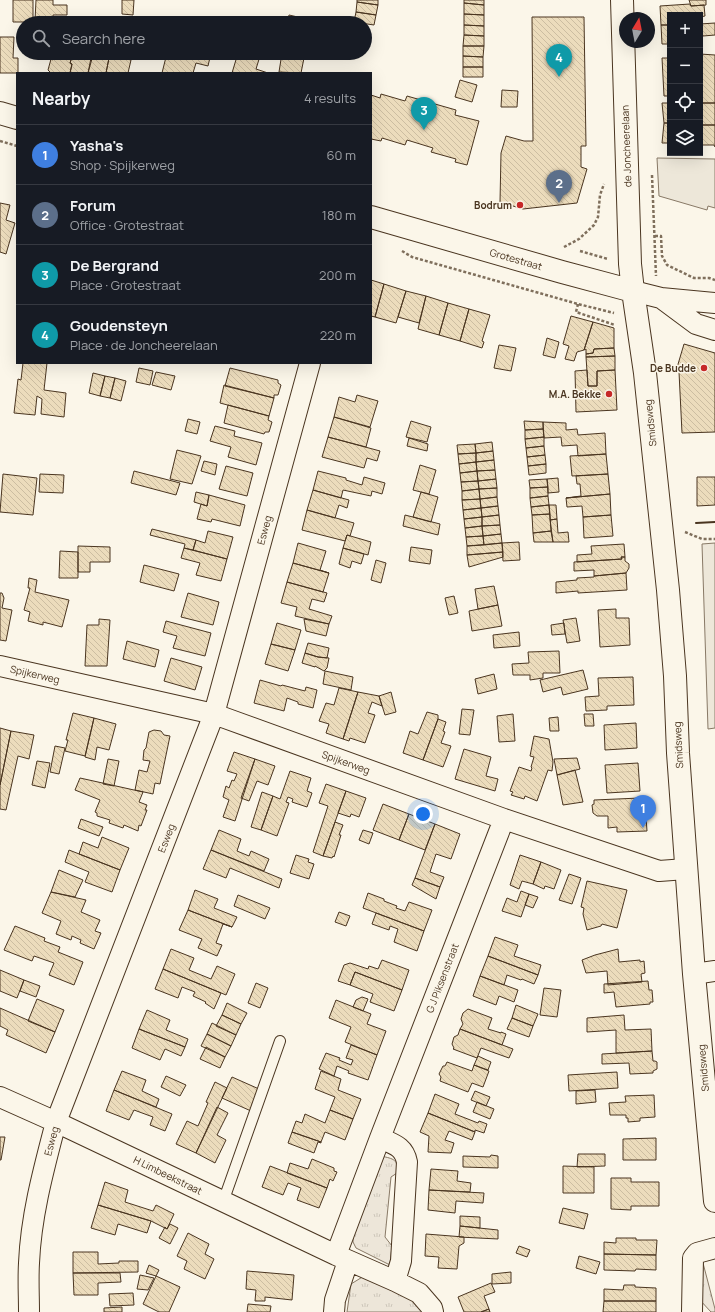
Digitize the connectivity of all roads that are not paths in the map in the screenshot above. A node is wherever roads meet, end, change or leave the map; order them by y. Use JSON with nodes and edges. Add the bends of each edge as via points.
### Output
{"nodes":[{"id":1,"x":622,"y":0,"type":"edge"},
{"id":2,"x":0,"y":113,"type":"edge"},
{"id":3,"x":16,"y":118,"type":"edge"},
{"id":4,"x":372,"y":217,"type":"edge"},
{"id":5,"x":633,"y":291,"type":"junction"},
{"id":6,"x":661,"y":298,"type":"junction"},
{"id":7,"x":715,"y":303,"type":"edge"},
{"id":8,"x":715,"y":330,"type":"edge"},
{"id":9,"x":310,"y":364,"type":"edge"},
{"id":10,"x":0,"y":666,"type":"edge"},
{"id":11,"x":214,"y":714,"type":"junction"},
{"id":12,"x":504,"y":819,"type":"junction"},
{"id":13,"x":686,"y":869,"type":"junction"},
{"id":14,"x":705,"y":973,"type":"edge"},
{"id":15,"x":280,"y":1041,"type":"dead end"},
{"id":16,"x":0,"y":1097,"type":"edge"},
{"id":17,"x":56,"y":1122,"type":"junction"},
{"id":18,"x":380,"y":1138,"type":"junction"},
{"id":19,"x":715,"y":1201,"type":"edge"},
{"id":20,"x":223,"y":1202,"type":"junction"},
{"id":21,"x":715,"y":1248,"type":"edge"},
{"id":22,"x":342,"y":1258,"type":"junction"},
{"id":23,"x":395,"y":1281,"type":"junction"},
{"id":24,"x":29,"y":1312,"type":"edge"},
{"id":25,"x":334,"y":1312,"type":"edge"},
{"id":26,"x":433,"y":1312,"type":"edge"},
{"id":27,"x":692,"y":1312,"type":"edge"}],
"edges":[{"from":1,"to":5,"type":"main road","name":"de Joncheerelaan","via":[[628,214]]},
{"from":2,"to":3,"type":"main road"},
{"from":4,"to":5,"type":"main road","name":"Grotestraat"},
{"from":5,"to":6,"type":"street","name":"Grotestraat"},
{"from":5,"to":13,"type":"main road","name":"Smidsweg","via":[[627,322],[661,521],[675,676]]},
{"from":6,"to":7,"type":"street","name":"Grotestraat"},
{"from":6,"to":8,"type":"street","name":"Grotestraat","via":[[696,324]]},
{"from":9,"to":11,"type":"street","name":"Esweg"},
{"from":10,"to":11,"type":"street","name":"Spijkerweg"},
{"from":11,"to":12,"type":"street","name":"Spijkerweg"},
{"from":11,"to":17,"type":"street","name":"Esweg"},
{"from":12,"to":13,"type":"street","name":"Spijkerweg","via":[[659,871]]},
{"from":12,"to":18,"type":"street","name":"G J Piksenstraat"},
{"from":13,"to":14,"type":"main road","name":"Smidsweg"},
{"from":14,"to":19,"type":"main road","name":"Smidsweg"},
{"from":15,"to":20,"type":"lane"},
{"from":16,"to":17,"type":"street","name":"H Limbeekstraat"},
{"from":17,"to":20,"type":"street","name":"H Limbeekstraat"},
{"from":17,"to":24,"type":"street","name":"Esweg","via":[[35,1210],[29,1262]]},
{"from":18,"to":22,"type":"street","name":"G J Piksenstraat"},
{"from":18,"to":23,"type":"street","via":[[401,1149],[406,1154],[407,1162],[401,1261]]},
{"from":20,"to":22,"type":"street","name":"H Limbeekstraat"},
{"from":21,"to":27,"type":"street","via":[[697,1253],[693,1258]]},
{"from":22,"to":23,"type":"street"},
{"from":22,"to":25,"type":"street","name":"G J Piksenstraat"},
{"from":23,"to":26,"type":"street","via":[[419,1292]]}]}
